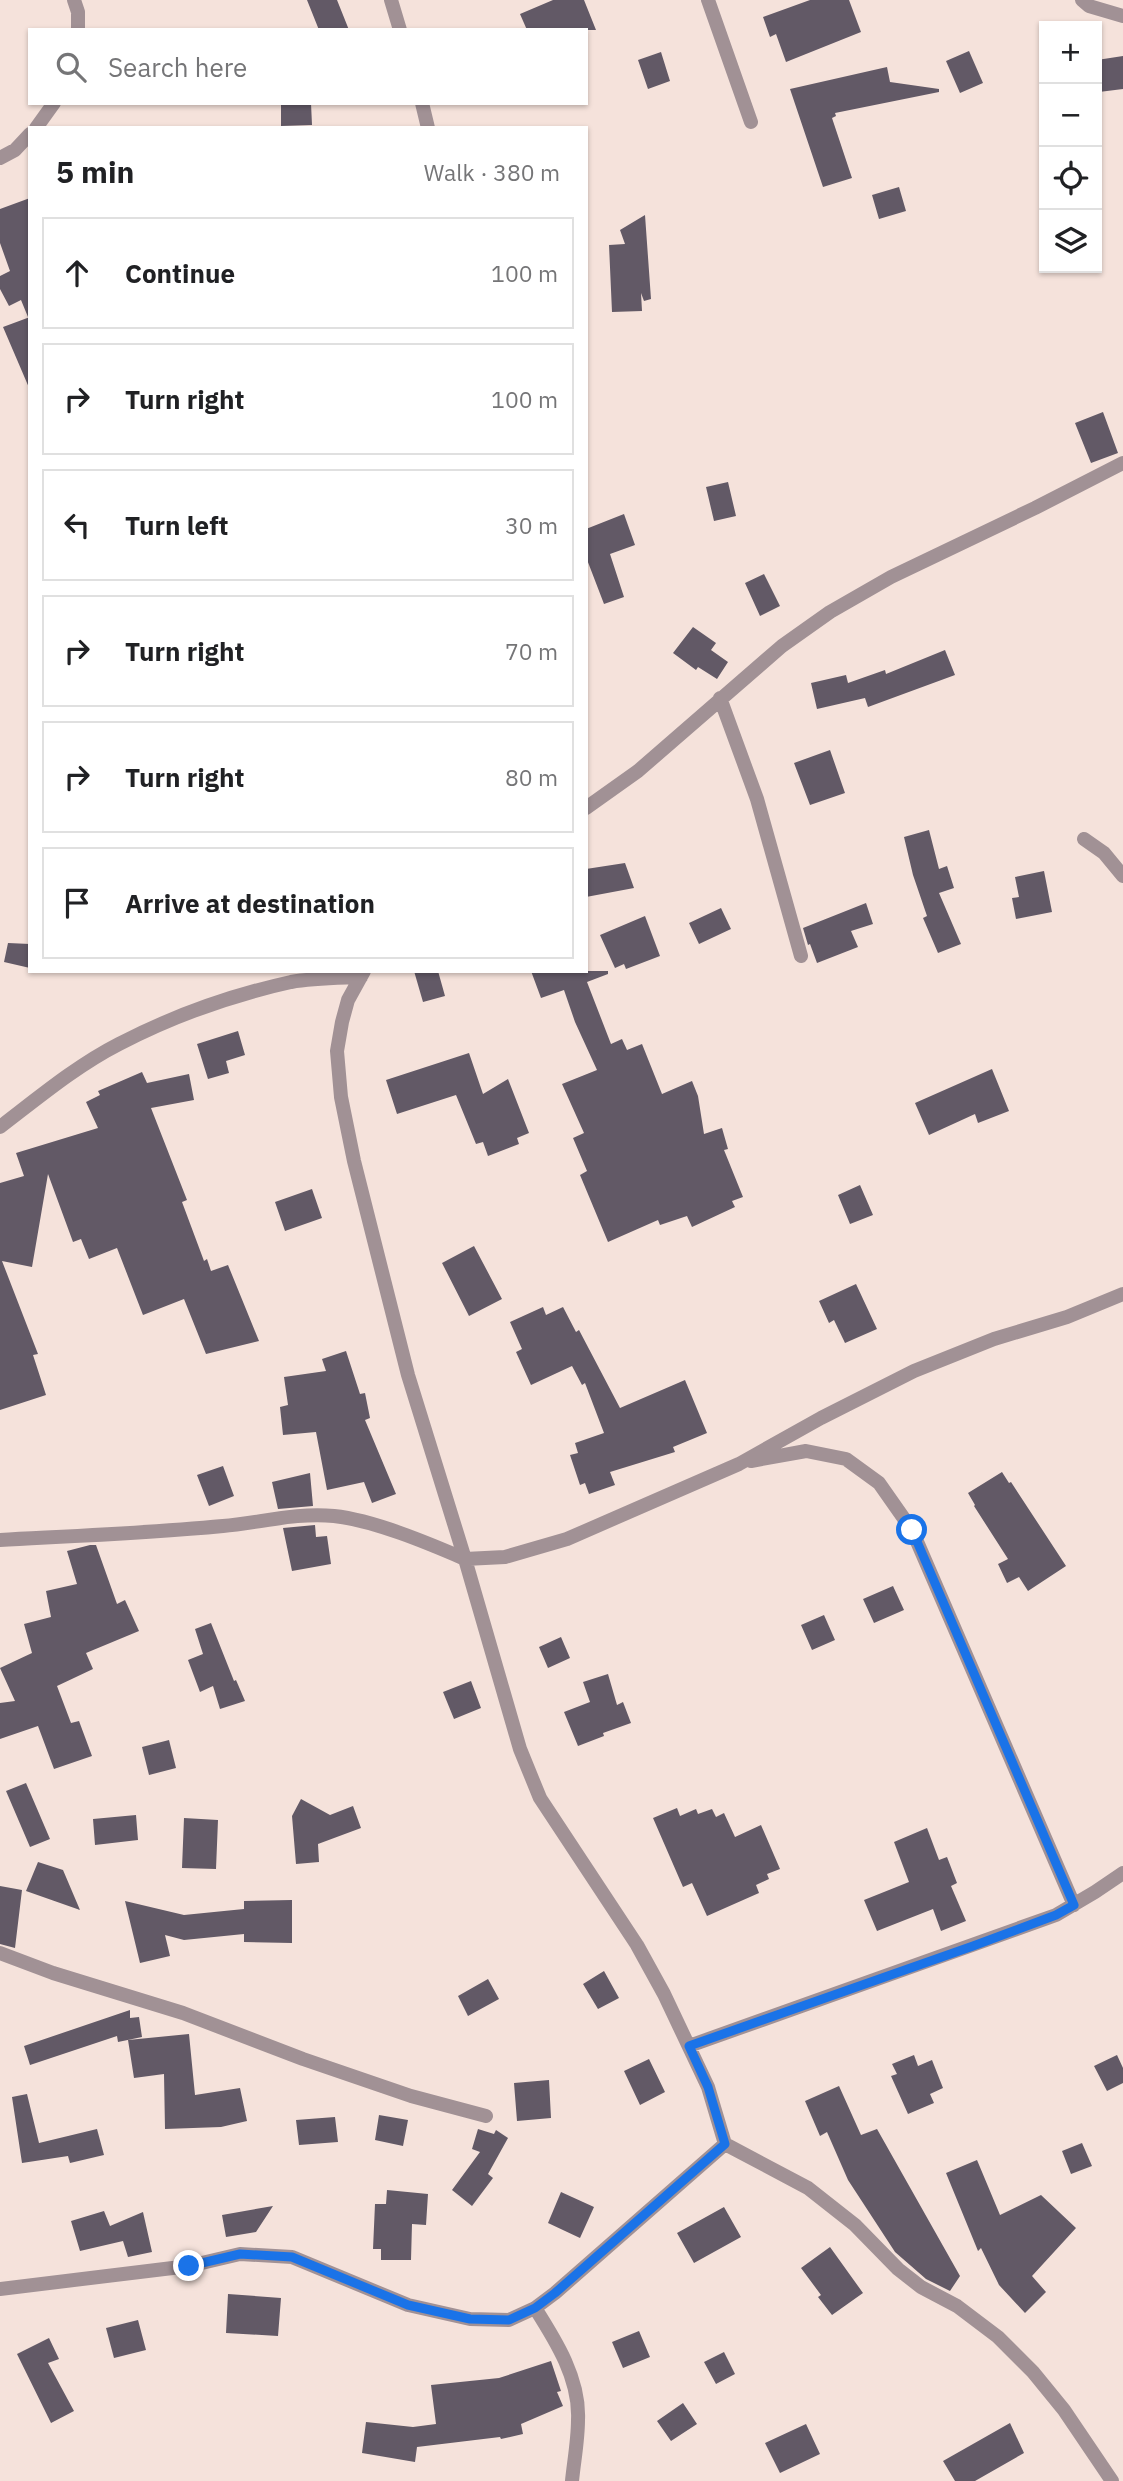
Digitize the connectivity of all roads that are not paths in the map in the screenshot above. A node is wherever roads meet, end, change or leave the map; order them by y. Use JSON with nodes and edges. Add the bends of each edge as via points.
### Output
{"nodes":[{"id":1,"x":74,"y":0,"type":"edge"},
{"id":2,"x":391,"y":0,"type":"edge"},
{"id":3,"x":708,"y":0,"type":"edge"},
{"id":4,"x":1082,"y":0,"type":"edge"},
{"id":5,"x":1123,"y":16,"type":"edge"},
{"id":6,"x":78,"y":28,"type":"edge"},
{"id":7,"x":399,"y":28,"type":"edge"},
{"id":8,"x":53,"y":105,"type":"edge"},
{"id":9,"x":422,"y":105,"type":"edge"},
{"id":10,"x":751,"y":122,"type":"dead end"},
{"id":11,"x":37,"y":126,"type":"edge"},
{"id":12,"x":428,"y":126,"type":"edge"},
{"id":13,"x":28,"y":136,"type":"edge"},
{"id":14,"x":0,"y":158,"type":"edge"},
{"id":15,"x":1123,"y":463,"type":"edge"},
{"id":16,"x":720,"y":698,"type":"junction"},
{"id":17,"x":588,"y":807,"type":"edge"},
{"id":18,"x":1084,"y":839,"type":"dead end"},
{"id":19,"x":1123,"y":876,"type":"edge"},
{"id":20,"x":801,"y":956,"type":"dead end"},
{"id":21,"x":362,"y":974,"type":"edge"},
{"id":22,"x":0,"y":1127,"type":"edge"},
{"id":23,"x":1123,"y":1294,"type":"edge"},
{"id":24,"x":739,"y":1464,"type":"junction"},
{"id":25,"x":0,"y":1540,"type":"edge"},
{"id":26,"x":465,"y":1559,"type":"junction"},
{"id":27,"x":1123,"y":1872,"type":"edge"},
{"id":28,"x":1074,"y":1905,"type":"junction"},
{"id":29,"x":0,"y":1953,"type":"edge"},
{"id":30,"x":689,"y":2046,"type":"junction"},
{"id":31,"x":486,"y":2116,"type":"dead end"},
{"id":32,"x":725,"y":2144,"type":"junction"},
{"id":33,"x":0,"y":2289,"type":"edge"},
{"id":34,"x":535,"y":2308,"type":"junction"},
{"id":35,"x":572,"y":2481,"type":"edge"},
{"id":36,"x":1112,"y":2481,"type":"edge"}],
"edges":[{"from":1,"to":6,"type":"street"},
{"from":2,"to":7,"type":"street"},
{"from":3,"to":10,"type":"street"},
{"from":4,"to":5,"type":"street"},
{"from":8,"to":11,"type":"street"},
{"from":9,"to":12,"type":"street"},
{"from":13,"to":14,"type":"street"},
{"from":15,"to":16,"type":"street","via":[[891,577],[830,612]]},
{"from":16,"to":17,"type":"street","via":[[638,771]]},
{"from":16,"to":20,"type":"street","via":[[757,799]]},
{"from":18,"to":19,"type":"street","via":[[1104,853]]},
{"from":21,"to":22,"type":"street","via":[[294,982],[180,1016],[118,1044]]},
{"from":21,"to":26,"type":"street","via":[[348,1000],[337,1051],[341,1097],[408,1375]]},
{"from":23,"to":24,"type":"street","via":[[914,1371]]},
{"from":24,"to":26,"type":"street","via":[[567,1539],[505,1557]]},
{"from":24,"to":28,"type":"street","via":[[806,1451],[846,1460],[879,1483],[912,1530]]},
{"from":25,"to":26,"type":"street","via":[[334,1516],[364,1522]]},
{"from":26,"to":30,"type":"street","via":[[520,1749],[541,1798],[637,1945]]},
{"from":27,"to":28,"type":"street"},
{"from":28,"to":30,"type":"street","via":[[973,1946]]},
{"from":29,"to":31,"type":"street","via":[[183,2013],[303,2059]]},
{"from":30,"to":32,"type":"street","via":[[708,2087]]},
{"from":32,"to":34,"type":"street"},
{"from":32,"to":36,"type":"street","via":[[808,2188],[855,2225],[898,2269],[998,2337],[1063,2410]]},
{"from":33,"to":34,"type":"street","via":[[189,2266],[240,2254],[292,2257],[408,2305],[470,2319],[509,2320]]},
{"from":34,"to":35,"type":"street","via":[[570,2372],[576,2394],[579,2418]]}]}
